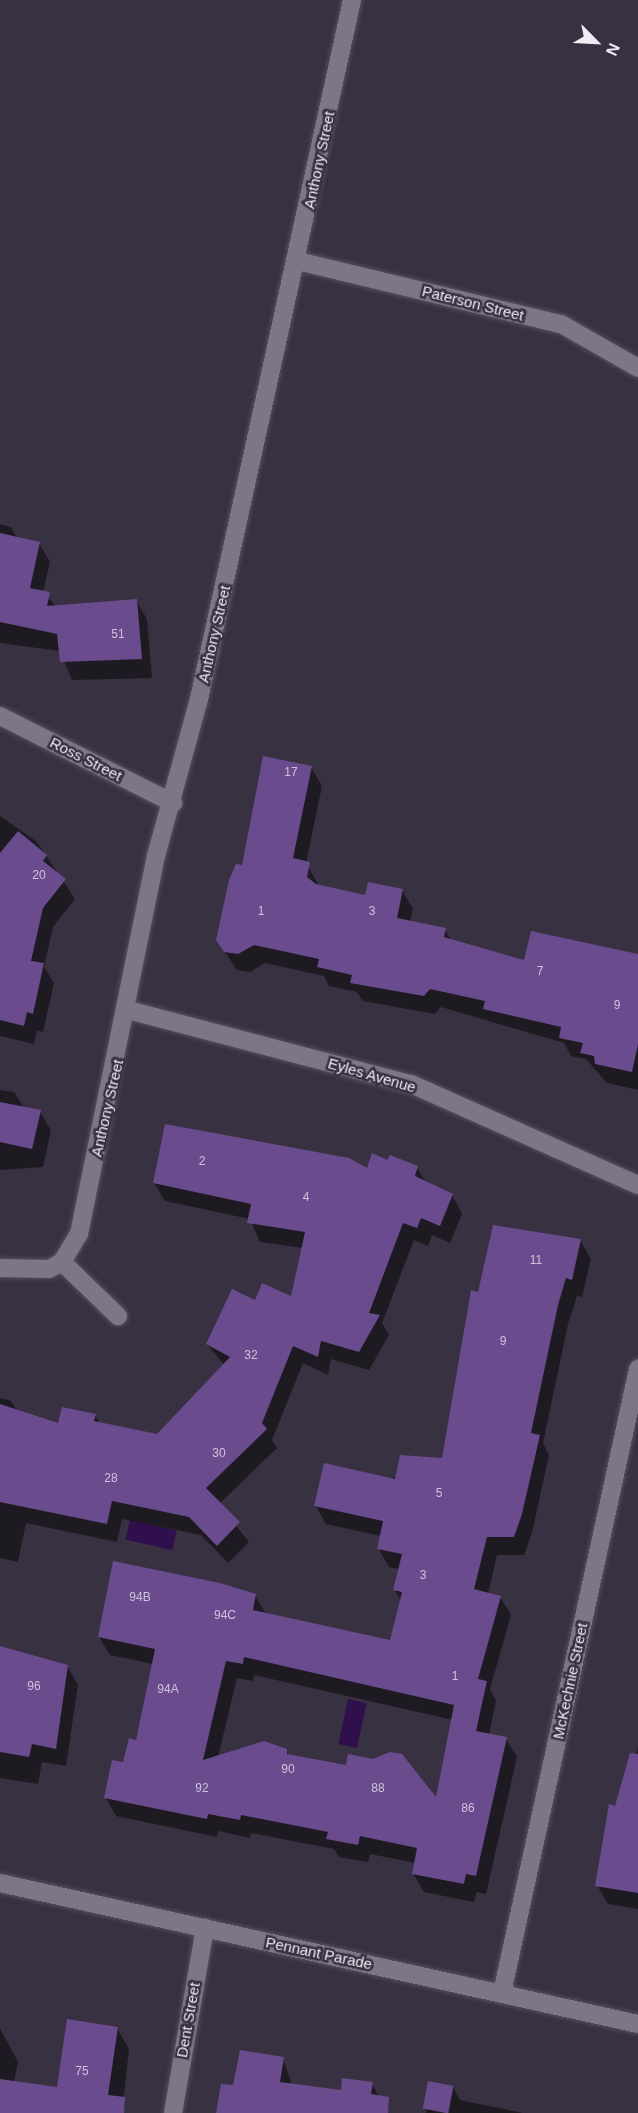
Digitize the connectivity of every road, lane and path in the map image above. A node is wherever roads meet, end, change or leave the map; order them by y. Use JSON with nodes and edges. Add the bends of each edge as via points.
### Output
{"nodes":[{"id":1,"x":352,"y":0,"type":"edge"},
{"id":2,"x":298,"y":261,"type":"junction"},
{"id":3,"x":638,"y":368,"type":"edge"},
{"id":4,"x":0,"y":716,"type":"edge"},
{"id":5,"x":173,"y":802,"type":"junction"},
{"id":6,"x":128,"y":1010,"type":"junction"},
{"id":7,"x":638,"y":1185,"type":"edge"},
{"id":8,"x":62,"y":1262,"type":"junction"},
{"id":9,"x":0,"y":1268,"type":"edge"},
{"id":10,"x":118,"y":1316,"type":"dead end"},
{"id":11,"x":638,"y":1369,"type":"edge"},
{"id":12,"x":0,"y":1883,"type":"edge"},
{"id":13,"x":205,"y":1928,"type":"junction"},
{"id":14,"x":502,"y":1993,"type":"junction"},
{"id":15,"x":638,"y":2024,"type":"edge"},
{"id":16,"x":173,"y":2113,"type":"edge"}],
"edges":[{"from":1,"to":2,"type":"street","name":"Anthony Street"},
{"from":2,"to":3,"type":"street","name":"Paterson Street","via":[[561,324]]},
{"from":2,"to":5,"type":"street","name":"Anthony Street"},
{"from":4,"to":5,"type":"street","name":"Ross Street"},
{"from":5,"to":6,"type":"street","name":"Anthony Street","via":[[156,856]]},
{"from":6,"to":7,"type":"street","name":"Eyles Avenue","via":[[411,1084]]},
{"from":6,"to":8,"type":"street","name":"Anthony Street","via":[[79,1234]]},
{"from":8,"to":9,"type":"street","via":[[35,1272]]},
{"from":8,"to":10,"type":"street"},
{"from":11,"to":14,"type":"street","name":"McKechnie Street"},
{"from":12,"to":13,"type":"street","name":"Pennant Parade"},
{"from":13,"to":14,"type":"street","name":"Pennant Parade"},
{"from":13,"to":16,"type":"street","name":"Dent Street"},
{"from":14,"to":15,"type":"street","name":"Pennant Parade"}]}
